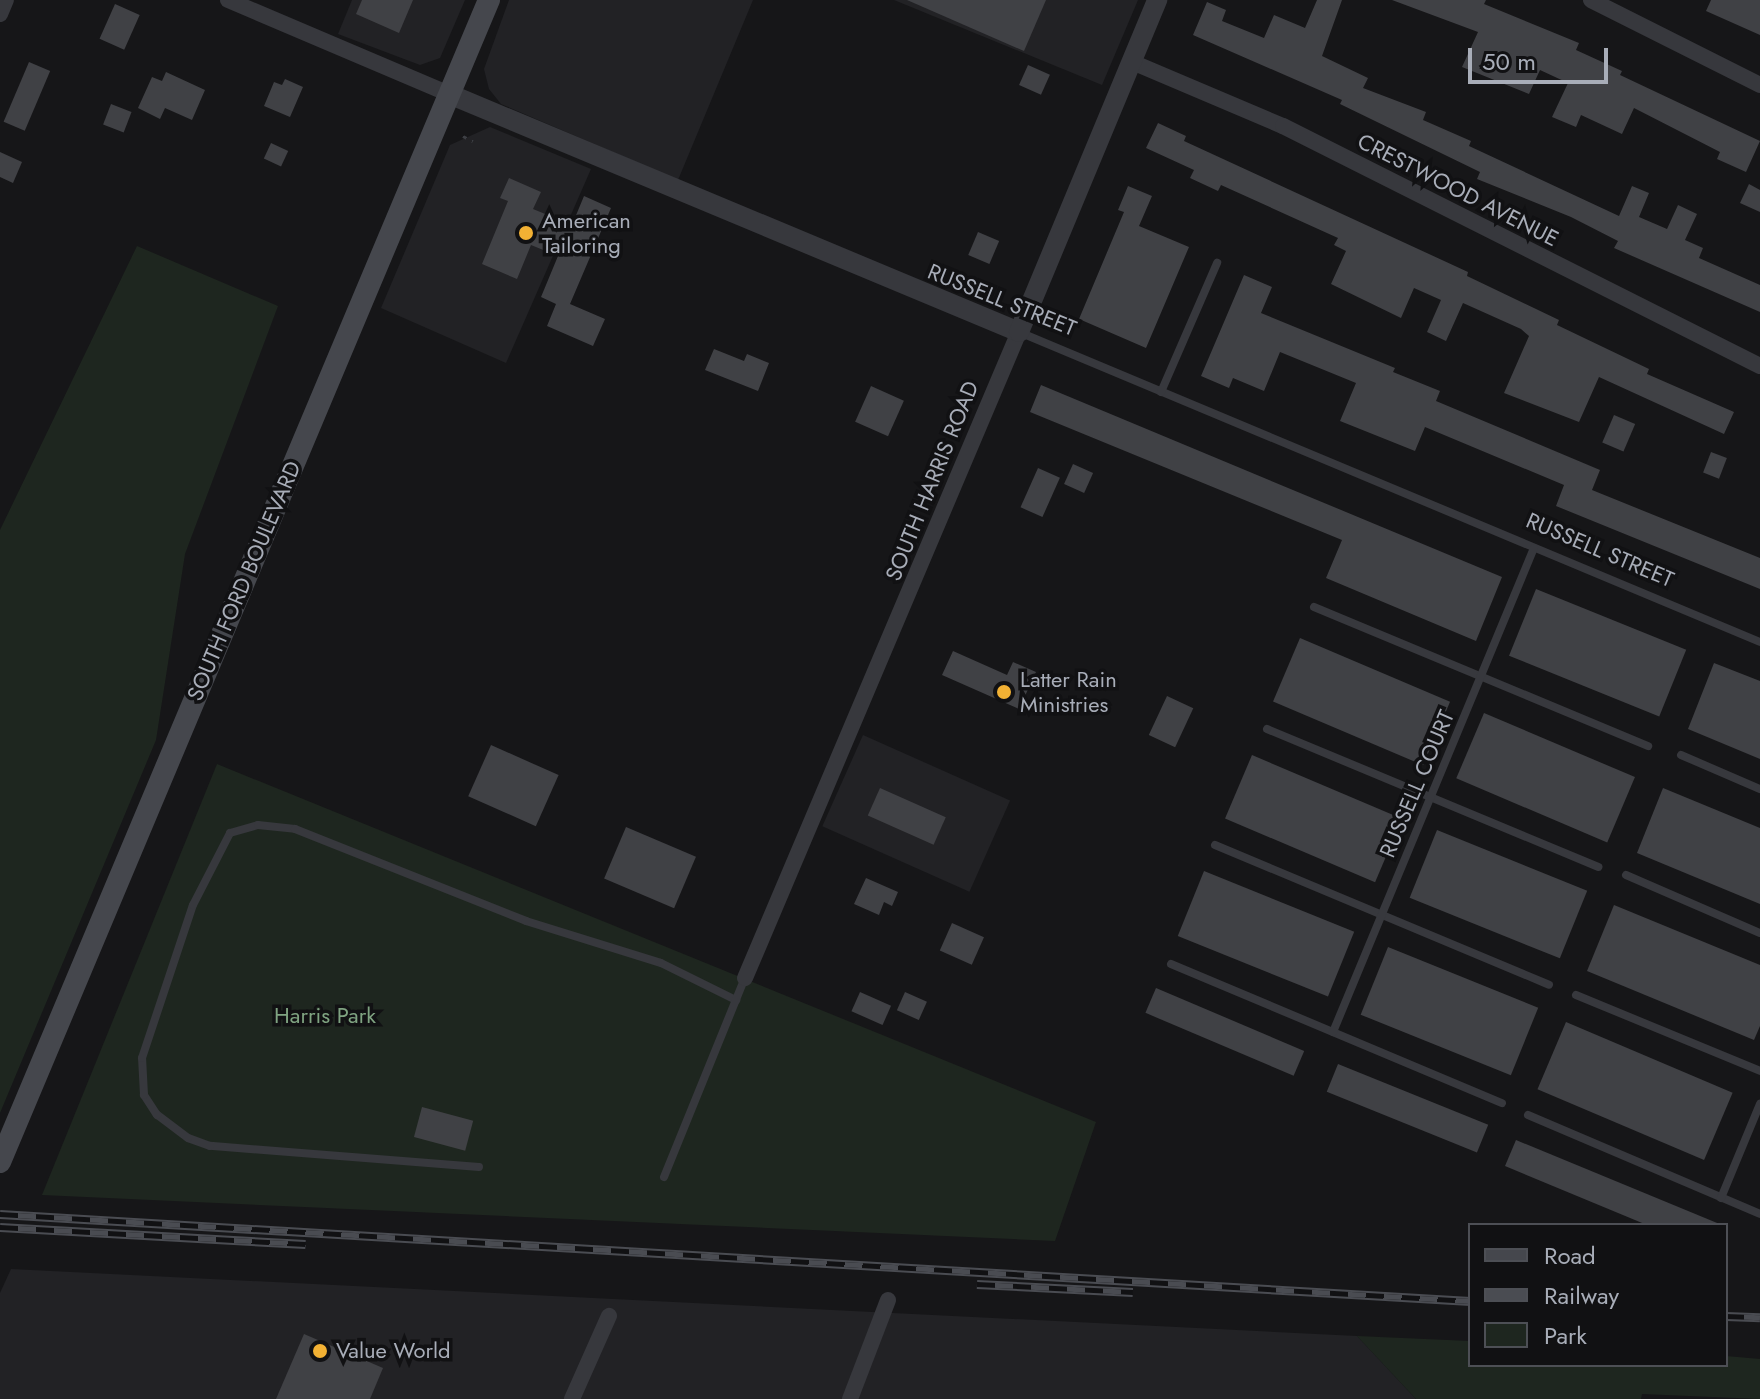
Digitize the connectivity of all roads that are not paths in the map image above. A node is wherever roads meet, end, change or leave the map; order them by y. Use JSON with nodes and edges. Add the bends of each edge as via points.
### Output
{"nodes":[{"id":1,"x":6,"y":0,"type":"edge"},
{"id":2,"x":228,"y":0,"type":"edge"},
{"id":3,"x":489,"y":0,"type":"edge"},
{"id":4,"x":1157,"y":0,"type":"edge"},
{"id":5,"x":1591,"y":0,"type":"edge"},
{"id":6,"x":0,"y":14,"type":"edge"},
{"id":7,"x":1132,"y":62,"type":"junction"},
{"id":8,"x":1760,"y":85,"type":"edge"},
{"id":9,"x":449,"y":94,"type":"junction"},
{"id":10,"x":1217,"y":263,"type":"dead end"},
{"id":11,"x":1019,"y":332,"type":"junction"},
{"id":12,"x":1760,"y":366,"type":"edge"},
{"id":13,"x":1161,"y":392,"type":"junction"},
{"id":14,"x":1534,"y":548,"type":"junction"},
{"id":15,"x":1314,"y":607,"type":"dead end"},
{"id":16,"x":1760,"y":642,"type":"edge"},
{"id":17,"x":1482,"y":676,"type":"junction"},
{"id":18,"x":1267,"y":729,"type":"dead end"},
{"id":19,"x":1648,"y":746,"type":"dead end"},
{"id":20,"x":1681,"y":755,"type":"dead end"},
{"id":21,"x":1760,"y":789,"type":"edge"},
{"id":22,"x":1431,"y":798,"type":"junction"},
{"id":23,"x":1215,"y":845,"type":"dead end"},
{"id":24,"x":1598,"y":867,"type":"dead end"},
{"id":25,"x":1626,"y":875,"type":"dead end"},
{"id":26,"x":1382,"y":916,"type":"junction"},
{"id":27,"x":1760,"y":933,"type":"edge"},
{"id":28,"x":1171,"y":964,"type":"dead end"},
{"id":29,"x":745,"y":978,"type":"joint"},
{"id":30,"x":1549,"y":985,"type":"dead end"},
{"id":31,"x":1576,"y":995,"type":"dead end"},
{"id":32,"x":736,"y":1000,"type":"junction"},
{"id":33,"x":1333,"y":1032,"type":"junction"},
{"id":34,"x":1760,"y":1071,"type":"edge"},
{"id":35,"x":1502,"y":1103,"type":"dead end"},
{"id":36,"x":1760,"y":1104,"type":"edge"},
{"id":37,"x":1528,"y":1115,"type":"dead end"},
{"id":38,"x":0,"y":1162,"type":"edge"},
{"id":39,"x":479,"y":1167,"type":"dead end"},
{"id":40,"x":664,"y":1177,"type":"dead end"},
{"id":41,"x":1721,"y":1198,"type":"junction"},
{"id":42,"x":1760,"y":1214,"type":"edge"},
{"id":43,"x":888,"y":1300,"type":"dead end"},
{"id":44,"x":609,"y":1316,"type":"dead end"},
{"id":45,"x":572,"y":1399,"type":"edge"},
{"id":46,"x":850,"y":1399,"type":"edge"}],
"edges":[{"from":1,"to":6,"type":"street"},
{"from":2,"to":9,"type":"street","name":"RUSSELL STREET"},
{"from":3,"to":9,"type":"main road","name":"SOUTH FORD BOULEVARD"},
{"from":4,"to":7,"type":"street","name":"SOUTH HARRIS ROAD"},
{"from":5,"to":8,"type":"street"},
{"from":7,"to":11,"type":"street","name":"SOUTH HARRIS ROAD"},
{"from":7,"to":12,"type":"street","name":"CRESTWOOD AVENUE","via":[[1283,126]]},
{"from":9,"to":11,"type":"street","name":"RUSSELL STREET"},
{"from":9,"to":38,"type":"main road","name":"SOUTH FORD BOULEVARD"},
{"from":10,"to":13,"type":"lane"},
{"from":11,"to":13,"type":"lane","name":"RUSSELL STREET"},
{"from":11,"to":29,"type":"street","name":"SOUTH HARRIS ROAD"},
{"from":13,"to":14,"type":"lane","name":"RUSSELL STREET"},
{"from":14,"to":16,"type":"lane","name":"RUSSELL STREET"},
{"from":14,"to":17,"type":"lane","name":"RUSSELL COURT"},
{"from":15,"to":17,"type":"lane"},
{"from":17,"to":19,"type":"lane"},
{"from":17,"to":22,"type":"lane","name":"RUSSELL COURT"},
{"from":18,"to":22,"type":"lane"},
{"from":20,"to":21,"type":"lane"},
{"from":22,"to":24,"type":"lane"},
{"from":22,"to":26,"type":"lane","name":"RUSSELL COURT"},
{"from":23,"to":26,"type":"lane"},
{"from":25,"to":27,"type":"lane"},
{"from":26,"to":30,"type":"lane"},
{"from":26,"to":33,"type":"lane","name":"RUSSELL COURT"},
{"from":28,"to":33,"type":"lane"},
{"from":29,"to":32,"type":"lane"},
{"from":31,"to":34,"type":"lane"},
{"from":32,"to":39,"type":"lane","via":[[661,963],[526,921],[295,829],[258,825],[230,833],[193,905],[142,1058],[144,1095],[157,1115],[188,1138],[210,1146]]},
{"from":32,"to":40,"type":"lane"},
{"from":33,"to":35,"type":"lane"},
{"from":36,"to":41,"type":"lane"},
{"from":37,"to":41,"type":"lane"},
{"from":41,"to":42,"type":"lane"},
{"from":43,"to":46,"type":"street"},
{"from":44,"to":45,"type":"street"}]}
